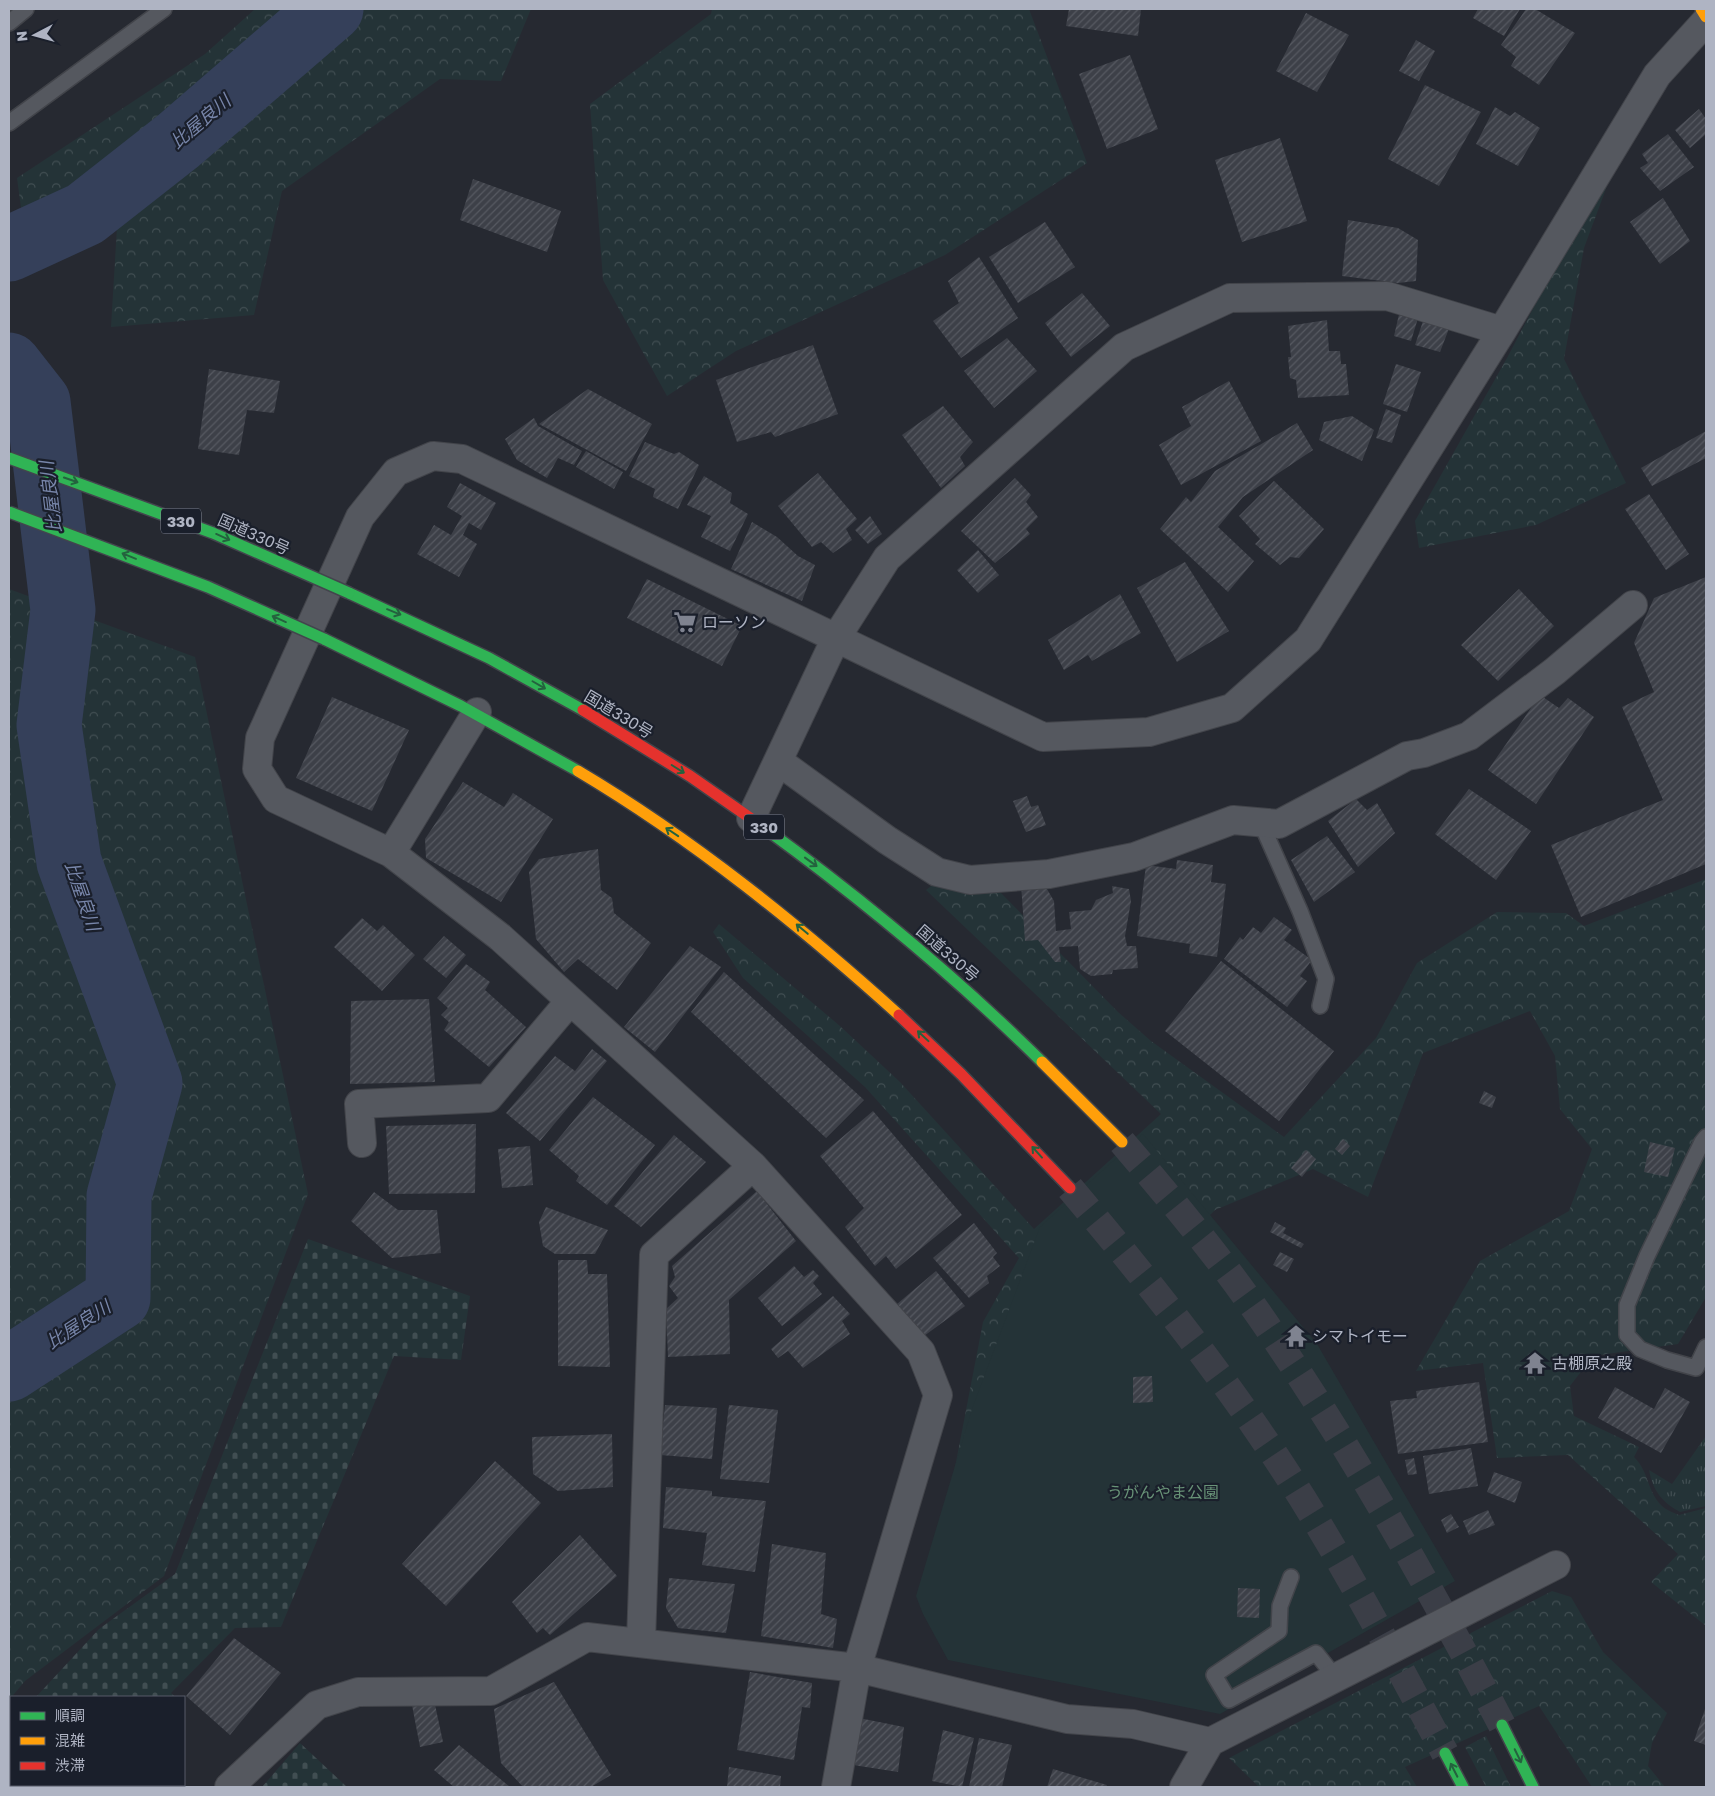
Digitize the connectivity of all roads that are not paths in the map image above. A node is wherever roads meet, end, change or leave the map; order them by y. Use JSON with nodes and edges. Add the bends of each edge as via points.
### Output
{"nodes":[{"id":1,"x":26,"y":9,"type":"edge"},
{"id":2,"x":164,"y":9,"type":"edge"},
{"id":3,"x":1701,"y":9,"type":"edge"},
{"id":4,"x":1706,"y":17,"type":"edge"},
{"id":5,"x":1706,"y":21,"type":"edge"},
{"id":6,"x":9,"y":23,"type":"edge"},
{"id":7,"x":9,"y":123,"type":"edge"},
{"id":8,"x":1502,"y":331,"type":"junction"},
{"id":9,"x":9,"y":458,"type":"edge"},
{"id":10,"x":9,"y":512,"type":"edge"},
{"id":11,"x":1633,"y":605,"type":"dead end"},
{"id":12,"x":836,"y":638,"type":"junction"},
{"id":13,"x":477,"y":712,"type":"junction"},
{"id":14,"x":778,"y":761,"type":"junction"},
{"id":15,"x":751,"y":818,"type":"junction"},
{"id":16,"x":1261,"y":823,"type":"junction"},
{"id":17,"x":391,"y":853,"type":"junction"},
{"id":18,"x":570,"y":1001,"type":"junction"},
{"id":19,"x":1320,"y":1006,"type":"dead end"},
{"id":20,"x":1706,"y":1137,"type":"edge"},
{"id":21,"x":1122,"y":1142,"type":"tunnel mouth"},
{"id":22,"x":362,"y":1143,"type":"dead end"},
{"id":23,"x":753,"y":1166,"type":"junction"},
{"id":24,"x":1070,"y":1188,"type":"tunnel mouth"},
{"id":25,"x":1706,"y":1348,"type":"edge"},
{"id":26,"x":1556,"y":1565,"type":"dead end"},
{"id":27,"x":1291,"y":1577,"type":"dead end"},
{"id":28,"x":641,"y":1642,"type":"junction"},
{"id":29,"x":857,"y":1668,"type":"junction"},
{"id":30,"x":1335,"y":1677,"type":"junction"},
{"id":31,"x":1502,"y":1725,"type":"tunnel mouth"},
{"id":32,"x":1210,"y":1742,"type":"junction"},
{"id":33,"x":1445,"y":1753,"type":"tunnel mouth"},
{"id":34,"x":229,"y":1787,"type":"edge"},
{"id":35,"x":836,"y":1787,"type":"edge"},
{"id":36,"x":1184,"y":1787,"type":"edge"},
{"id":37,"x":1463,"y":1787,"type":"edge"},
{"id":38,"x":1533,"y":1787,"type":"edge"}],
"edges":[{"from":1,"to":6,"type":"lane"},
{"from":2,"to":7,"type":"lane"},
{"from":3,"to":4,"type":"main road"},
{"from":5,"to":8,"type":"street","via":[[1657,75]]},
{"from":8,"to":12,"type":"street","via":[[1387,296],[1230,298],[1124,346],[887,558]]},
{"from":8,"to":12,"type":"street","via":[[1308,640],[1232,708],[1149,732],[1042,737]]},
{"from":9,"to":15,"type":"main road","name":"国道330号","number":"330","one_way":true,"bridge":true,"via":[[212,533],[416,621],[509,668],[598,719]]},
{"from":13,"to":10,"type":"main road","one_way":true,"bridge":true,"via":[[208,587]]},
{"from":11,"to":16,"type":"street","via":[[1555,671],[1469,736],[1407,756],[1280,824]]},
{"from":12,"to":14,"type":"street"},
{"from":12,"to":17,"type":"street","via":[[462,459],[433,456],[396,472],[360,517],[260,738],[257,769],[276,799]]},
{"from":13,"to":17,"type":"street"},
{"from":24,"to":13,"type":"main road","one_way":true,"via":[[1010,1122],[931,1044],[861,978],[780,910],[688,842],[594,780]]},
{"from":14,"to":15,"type":"street"},
{"from":14,"to":16,"type":"street","via":[[937,872],[970,880],[1049,874],[1134,857],[1233,820]]},
{"from":15,"to":21,"type":"main road","name":"国道330号","number":"330","one_way":true,"via":[[878,914],[958,983],[1035,1054]]},
{"from":16,"to":19,"type":"lane","via":[[1326,979]]},
{"from":17,"to":18,"type":"street","via":[[500,937]]},
{"from":18,"to":22,"type":"street","via":[[488,1098],[359,1104]]},
{"from":18,"to":23,"type":"street"},
{"from":20,"to":25,"type":"lane","via":[[1647,1256],[1627,1305],[1627,1335],[1640,1349],[1696,1368]]},
{"from":23,"to":28,"type":"street","via":[[654,1255]]},
{"from":23,"to":29,"type":"street","via":[[921,1352],[938,1394]]},
{"from":26,"to":30,"type":"street"},
{"from":27,"to":30,"type":"lane","via":[[1280,1606],[1279,1630],[1214,1675],[1230,1700],[1316,1653]]},
{"from":28,"to":29,"type":"street"},
{"from":28,"to":34,"type":"street","via":[[587,1637],[491,1691],[358,1692],[317,1705]]},
{"from":29,"to":32,"type":"street","via":[[1067,1719],[1133,1724]]},
{"from":29,"to":35,"type":"street"},
{"from":30,"to":32,"type":"street"},
{"from":31,"to":38,"type":"main road","one_way":true},
{"from":32,"to":36,"type":"street"},
{"from":37,"to":33,"type":"main road","one_way":true}]}
